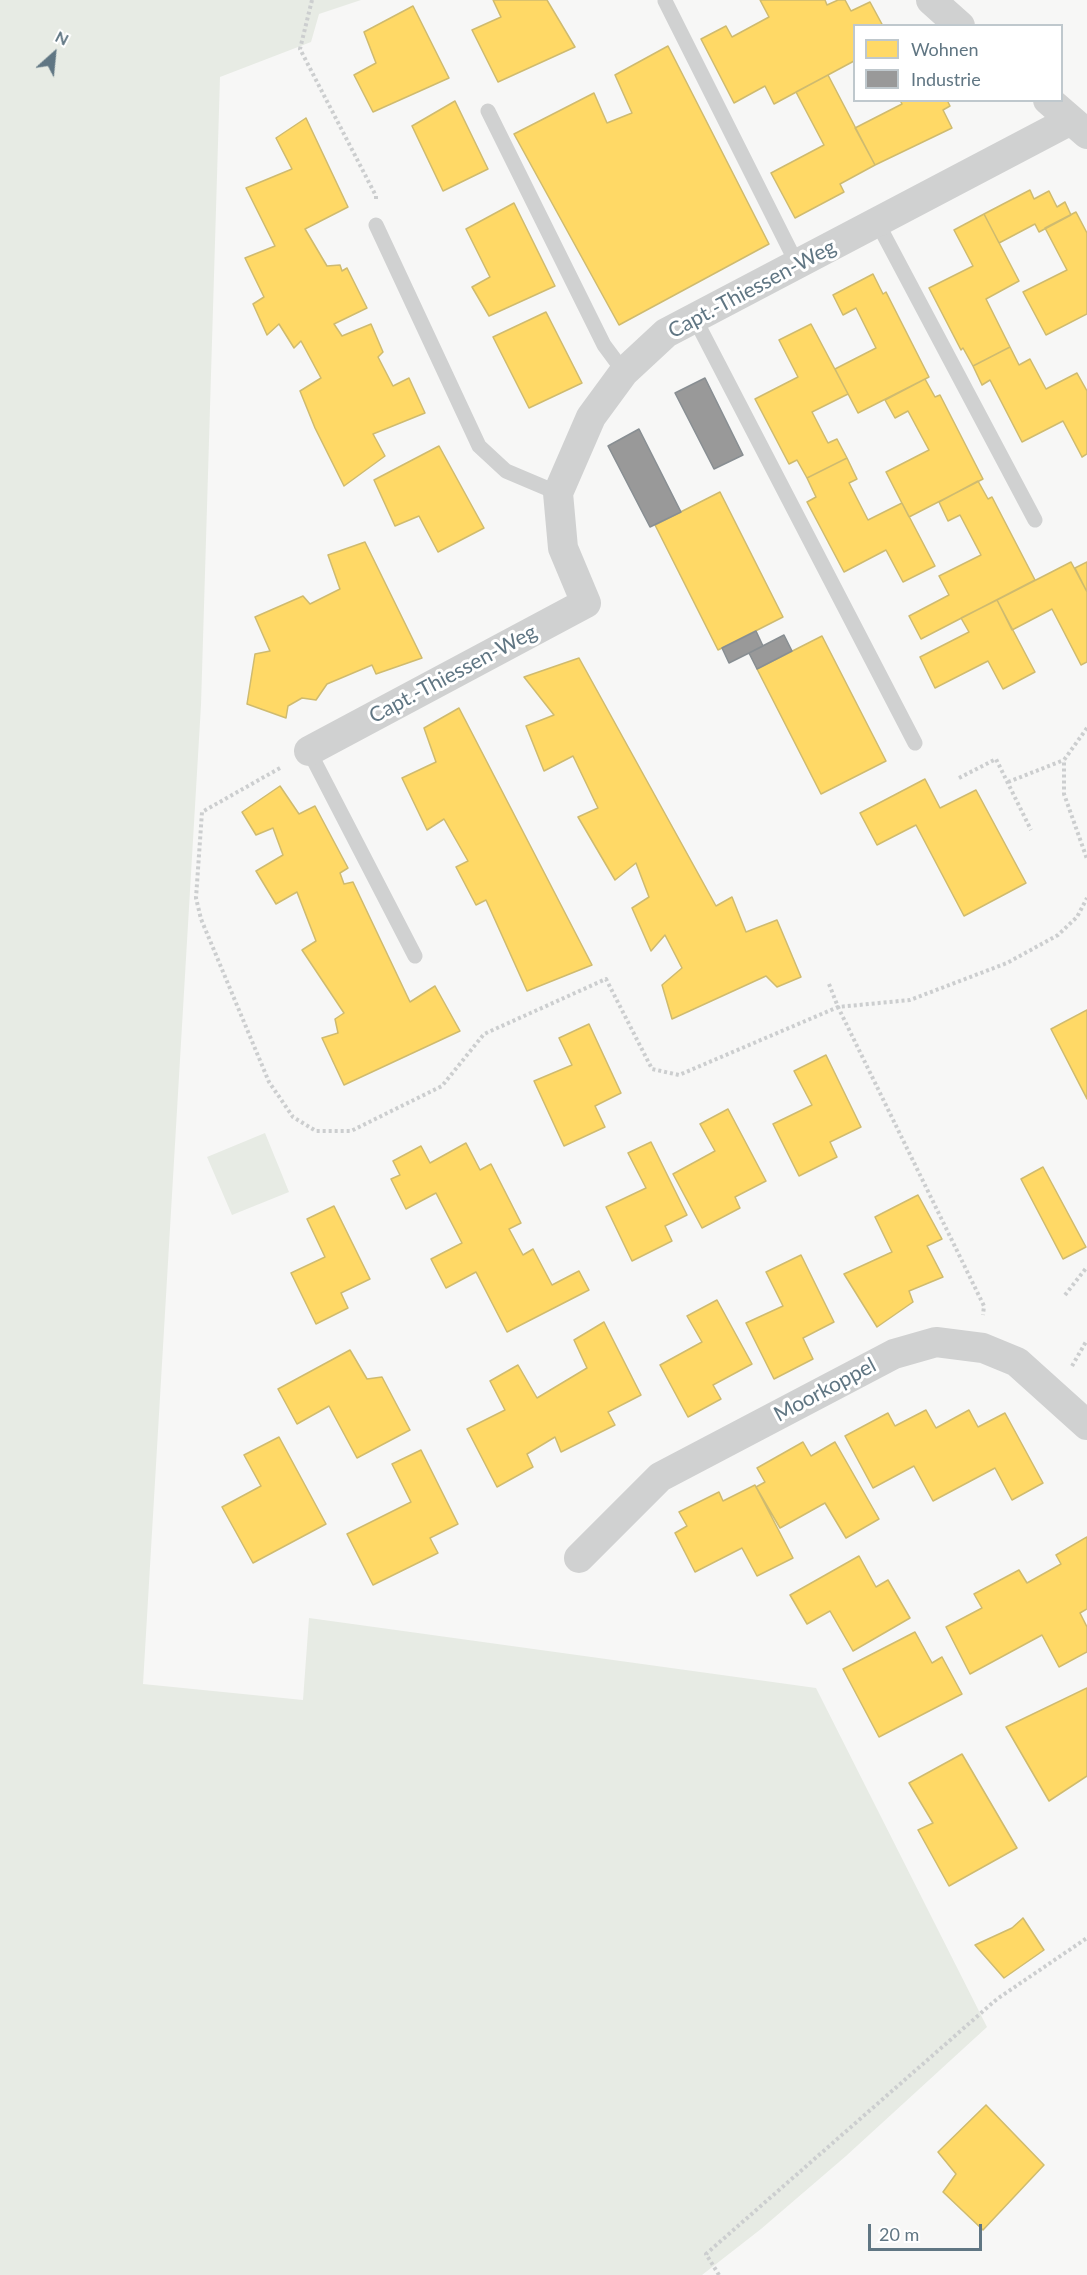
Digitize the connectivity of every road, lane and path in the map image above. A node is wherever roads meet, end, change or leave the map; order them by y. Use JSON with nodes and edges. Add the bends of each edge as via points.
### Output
{"nodes":[{"id":1,"x":312,"y":0,"type":"edge"},
{"id":2,"x":931,"y":0,"type":"edge"},
{"id":3,"x":665,"y":1,"type":"edge"},
{"id":4,"x":958,"y":24,"type":"edge"},
{"id":5,"x":1050,"y":102,"type":"edge"},
{"id":6,"x":488,"y":111,"type":"dead end"},
{"id":7,"x":1079,"y":127,"type":"edge"},
{"id":8,"x":877,"y":222,"type":"junction"},
{"id":9,"x":376,"y":225,"type":"joint"},
{"id":10,"x":797,"y":264,"type":"junction"},
{"id":11,"x":694,"y":317,"type":"junction"},
{"id":12,"x":624,"y":372,"type":"junction"},
{"id":13,"x":558,"y":493,"type":"junction"},
{"id":14,"x":1035,"y":520,"type":"dead end"},
{"id":15,"x":1087,"y":728,"type":"edge"},
{"id":16,"x":915,"y":744,"type":"dead end"},
{"id":17,"x":309,"y":751,"type":"junction"},
{"id":18,"x":1064,"y":760,"type":"junction"},
{"id":19,"x":960,"y":778,"type":"dead end"},
{"id":20,"x":1008,"y":782,"type":"junction"},
{"id":21,"x":1031,"y":830,"type":"dead end"},
{"id":22,"x":1087,"y":859,"type":"edge"},
{"id":23,"x":1087,"y":898,"type":"edge"},
{"id":24,"x":415,"y":956,"type":"dead end"},
{"id":25,"x":829,"y":984,"type":"dead end"},
{"id":26,"x":838,"y":1007,"type":"junction"},
{"id":27,"x":1087,"y":1267,"type":"edge"},
{"id":28,"x":1065,"y":1295,"type":"dead end"},
{"id":29,"x":983,"y":1348,"type":"junction"},
{"id":30,"x":1087,"y":1425,"type":"edge"},
{"id":31,"x":579,"y":1558,"type":"dead end"},
{"id":32,"x":1087,"y":1938,"type":"edge"},
{"id":33,"x":719,"y":2275,"type":"edge"}],
"edges":[{"from":1,"to":9,"type":"path","via":[[300,50],[376,196]]},
{"from":2,"to":4,"type":"street"},
{"from":3,"to":10,"type":"lane"},
{"from":5,"to":7,"type":"street"},
{"from":6,"to":12,"type":"lane","via":[[604,345]]},
{"from":7,"to":8,"type":"street","name":"Capt.-Thiessen-Weg"},
{"from":8,"to":10,"type":"street","name":"Capt.-Thiessen-Weg"},
{"from":8,"to":14,"type":"lane"},
{"from":9,"to":13,"type":"lane","via":[[479,446],[506,471]]},
{"from":10,"to":11,"type":"street","name":"Capt.-Thiessen-Weg"},
{"from":11,"to":12,"type":"street","name":"Capt.-Thiessen-Weg","via":[[666,333]]},
{"from":11,"to":16,"type":"lane"},
{"from":12,"to":13,"type":"street","name":"Capt.-Thiessen-Weg","via":[[591,417]]},
{"from":13,"to":17,"type":"street","name":"Capt.-Thiessen-Weg","via":[[563,548],[586,603]]},
{"from":15,"to":18,"type":"path"},
{"from":17,"to":24,"type":"lane"},
{"from":17,"to":26,"type":"path","via":[[202,812],[196,898],[201,919],[269,1082],[293,1117],[316,1131],[351,1131],[442,1086],[484,1034],[606,979],[652,1069],[679,1075]]},
{"from":18,"to":20,"type":"path"},
{"from":18,"to":22,"type":"path","via":[[1064,794]]},
{"from":19,"to":20,"type":"path","via":[[996,759]]},
{"from":20,"to":21,"type":"path"},
{"from":23,"to":26,"type":"path","via":[[1077,917],[1059,935],[1006,963],[910,1000]]},
{"from":25,"to":26,"type":"path"},
{"from":26,"to":29,"type":"path","via":[[984,1306]]},
{"from":27,"to":28,"type":"path"},
{"from":29,"to":30,"type":"street","name":"Moorkoppel","via":[[1017,1362]]},
{"from":29,"to":31,"type":"street","name":"Moorkoppel","via":[[936,1342],[894,1354],[660,1477]]},
{"from":32,"to":33,"type":"path","via":[[997,1999],[706,2254]]}]}
